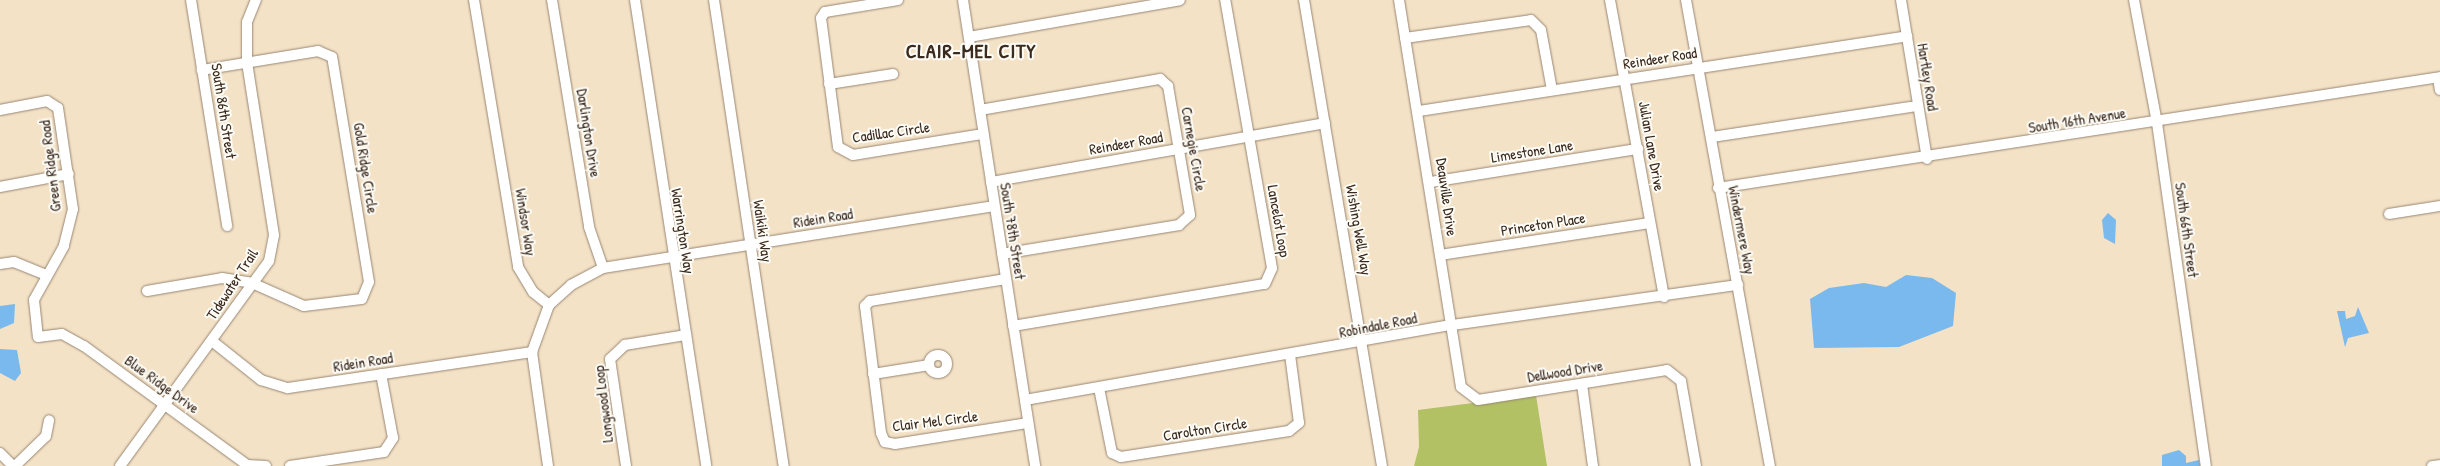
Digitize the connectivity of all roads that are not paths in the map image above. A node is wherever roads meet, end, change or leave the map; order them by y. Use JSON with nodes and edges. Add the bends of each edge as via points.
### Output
{"nodes":[{"id":1,"x":191,"y":0,"type":"edge"},
{"id":2,"x":256,"y":0,"type":"edge"},
{"id":3,"x":474,"y":0,"type":"edge"},
{"id":4,"x":552,"y":0,"type":"edge"},
{"id":5,"x":635,"y":0,"type":"edge"},
{"id":6,"x":714,"y":0,"type":"edge"},
{"id":7,"x":898,"y":0,"type":"edge"},
{"id":8,"x":963,"y":0,"type":"edge"},
{"id":9,"x":1180,"y":0,"type":"edge"},
{"id":10,"x":1225,"y":0,"type":"edge"},
{"id":11,"x":1304,"y":0,"type":"edge"},
{"id":12,"x":1399,"y":0,"type":"edge"},
{"id":13,"x":1610,"y":0,"type":"edge"},
{"id":14,"x":1686,"y":0,"type":"edge"},
{"id":15,"x":1901,"y":0,"type":"edge"},
{"id":16,"x":2134,"y":0,"type":"edge"},
{"id":17,"x":1907,"y":36,"type":"junction"},
{"id":18,"x":969,"y":37,"type":"junction"},
{"id":19,"x":1405,"y":38,"type":"junction"},
{"id":20,"x":247,"y":63,"type":"junction"},
{"id":21,"x":1699,"y":67,"type":"junction"},
{"id":22,"x":202,"y":70,"type":"junction"},
{"id":23,"x":893,"y":74,"type":"dead end"},
{"id":24,"x":2439,"y":78,"type":"edge"},
{"id":25,"x":1625,"y":79,"type":"junction"},
{"id":26,"x":828,"y":84,"type":"junction"},
{"id":27,"x":1552,"y":90,"type":"junction"},
{"id":28,"x":2440,"y":90,"type":"edge"},
{"id":29,"x":1918,"y":106,"type":"junction"},
{"id":30,"x":0,"y":110,"type":"edge"},
{"id":31,"x":980,"y":110,"type":"junction"},
{"id":32,"x":1419,"y":111,"type":"junction"},
{"id":33,"x":1325,"y":123,"type":"junction"},
{"id":34,"x":2157,"y":123,"type":"junction"},
{"id":35,"x":983,"y":134,"type":"junction"},
{"id":36,"x":1712,"y":137,"type":"junction"},
{"id":37,"x":1249,"y":138,"type":"junction"},
{"id":38,"x":1179,"y":149,"type":"junction"},
{"id":39,"x":1638,"y":149,"type":"junction"},
{"id":40,"x":1926,"y":158,"type":"junction"},
{"id":41,"x":69,"y":174,"type":"junction"},
{"id":42,"x":991,"y":182,"type":"junction"},
{"id":43,"x":1431,"y":182,"type":"junction"},
{"id":44,"x":0,"y":187,"type":"edge"},
{"id":45,"x":1718,"y":188,"type":"junction"},
{"id":46,"x":994,"y":206,"type":"junction"},
{"id":47,"x":2440,"y":206,"type":"edge"},
{"id":48,"x":2389,"y":214,"type":"dead end"},
{"id":49,"x":1650,"y":223,"type":"junction"},
{"id":50,"x":227,"y":226,"type":"dead end"},
{"id":51,"x":749,"y":244,"type":"junction"},
{"id":52,"x":1002,"y":254,"type":"junction"},
{"id":53,"x":1440,"y":255,"type":"junction"},
{"id":54,"x":671,"y":257,"type":"junction"},
{"id":55,"x":0,"y":264,"type":"edge"},
{"id":56,"x":603,"y":268,"type":"junction"},
{"id":57,"x":46,"y":275,"type":"junction"},
{"id":58,"x":1006,"y":279,"type":"junction"},
{"id":59,"x":252,"y":282,"type":"junction"},
{"id":60,"x":1738,"y":285,"type":"junction"},
{"id":61,"x":147,"y":291,"type":"dead end"},
{"id":62,"x":1664,"y":297,"type":"junction"},
{"id":63,"x":549,"y":305,"type":"junction"},
{"id":64,"x":1452,"y":325,"type":"junction"},
{"id":65,"x":1013,"y":326,"type":"junction"},
{"id":66,"x":686,"y":335,"type":"junction"},
{"id":67,"x":38,"y":337,"type":"joint"},
{"id":68,"x":212,"y":341,"type":"junction"},
{"id":69,"x":1363,"y":344,"type":"junction"},
{"id":70,"x":532,"y":352,"type":"junction"},
{"id":71,"x":1290,"y":356,"type":"junction"},
{"id":72,"x":929,"y":365,"type":"dead end"},
{"id":73,"x":382,"y":374,"type":"junction"},
{"id":74,"x":873,"y":374,"type":"junction"},
{"id":75,"x":1582,"y":384,"type":"junction"},
{"id":76,"x":1099,"y":388,"type":"junction"},
{"id":77,"x":1468,"y":396,"type":"joint"},
{"id":78,"x":1025,"y":400,"type":"junction"},
{"id":79,"x":165,"y":405,"type":"junction"},
{"id":80,"x":49,"y":420,"type":"dead end"},
{"id":81,"x":1028,"y":423,"type":"junction"},
{"id":82,"x":0,"y":453,"type":"edge"},
{"id":83,"x":122,"y":465,"type":"edge"},
{"id":84,"x":2440,"y":465,"type":"edge"},
{"id":85,"x":14,"y":466,"type":"edge"},
{"id":86,"x":266,"y":466,"type":"edge"},
{"id":87,"x":290,"y":466,"type":"edge"},
{"id":88,"x":548,"y":466,"type":"edge"},
{"id":89,"x":626,"y":466,"type":"edge"},
{"id":90,"x":706,"y":466,"type":"edge"},
{"id":91,"x":784,"y":466,"type":"edge"},
{"id":92,"x":1035,"y":466,"type":"edge"},
{"id":93,"x":1382,"y":466,"type":"edge"},
{"id":94,"x":1593,"y":466,"type":"edge"},
{"id":95,"x":1696,"y":466,"type":"edge"},
{"id":96,"x":1770,"y":466,"type":"edge"},
{"id":97,"x":2206,"y":466,"type":"edge"},
{"id":98,"x":2432,"y":466,"type":"edge"}],
"edges":[{"from":1,"to":22,"type":"street","name":"South 86th Street"},
{"from":2,"to":20,"type":"street","name":"Tidewater Trail","via":[[247,22]]},
{"from":3,"to":63,"type":"street","name":"Windsor Way","via":[[518,267],[533,292]]},
{"from":4,"to":56,"type":"street","name":"Darlington Drive","via":[[589,227]]},
{"from":5,"to":54,"type":"street","name":"Warrington Way"},
{"from":6,"to":51,"type":"street","name":"Waikiki Way"},
{"from":7,"to":26,"type":"street","name":"Cadillac Circle","via":[[825,12],[819,26]]},
{"from":8,"to":18,"type":"street","name":"South 78th Street"},
{"from":9,"to":18,"type":"street"},
{"from":10,"to":37,"type":"street","name":"Lancelot Loop"},
{"from":11,"to":33,"type":"street","name":"Wishing Well Way"},
{"from":12,"to":19,"type":"street","name":"Deauville Drive"},
{"from":13,"to":25,"type":"street","name":"Julian Lane Drive"},
{"from":14,"to":21,"type":"street","name":"Windermere Way"},
{"from":15,"to":17,"type":"street","name":"Hartley Road"},
{"from":16,"to":34,"type":"street","name":"South 66th Street"},
{"from":17,"to":21,"type":"street","name":"Reindeer Road"},
{"from":17,"to":29,"type":"street","name":"Hartley Road"},
{"from":18,"to":31,"type":"street","name":"South 78th Street"},
{"from":19,"to":27,"type":"street","via":[[1531,20],[1541,30]]},
{"from":19,"to":32,"type":"street","name":"Deauville Drive"},
{"from":20,"to":22,"type":"street","name":"Gold Ridge Circle"},
{"from":20,"to":59,"type":"street","name":"Tidewater Trail","via":[[274,235],[269,261]]},
{"from":20,"to":59,"type":"street","name":"Gold Ridge Circle","via":[[318,51],[332,57],[369,282],[362,299],[304,306]]},
{"from":21,"to":25,"type":"street","name":"Reindeer Road"},
{"from":21,"to":36,"type":"street","name":"Windermere Way"},
{"from":22,"to":50,"type":"street","name":"South 86th Street"},
{"from":23,"to":26,"type":"street"},
{"from":24,"to":28,"type":"street"},
{"from":24,"to":34,"type":"street","name":"South 16th Avenue"},
{"from":25,"to":27,"type":"street","name":"Reindeer Road"},
{"from":25,"to":39,"type":"street","name":"Julian Lane Drive"},
{"from":26,"to":35,"type":"street","name":"Cadillac Circle","via":[[838,147],[844,153]]},
{"from":27,"to":32,"type":"street","name":"Reindeer Road"},
{"from":29,"to":36,"type":"street"},
{"from":29,"to":40,"type":"street","name":"Hartley Road"},
{"from":30,"to":41,"type":"street","name":"Green Ridge Road","via":[[47,101],[58,108]]},
{"from":31,"to":35,"type":"street","name":"South 78th Street"},
{"from":31,"to":38,"type":"street","name":"Carnegie Circle","via":[[1160,79],[1168,86]]},
{"from":32,"to":43,"type":"street","name":"Deauville Drive"},
{"from":33,"to":37,"type":"street","name":"Reindeer Road"},
{"from":33,"to":69,"type":"street","name":"Wishing Well Way"},
{"from":34,"to":40,"type":"street","name":"South 16th Avenue"},
{"from":34,"to":97,"type":"street","name":"South 66th Street"},
{"from":35,"to":42,"type":"street","name":"South 78th Street"},
{"from":36,"to":45,"type":"street","name":"Windermere Way"},
{"from":37,"to":38,"type":"street","name":"Reindeer Road"},
{"from":37,"to":65,"type":"street","name":"Lancelot Loop","via":[[1272,268],[1265,284]]},
{"from":38,"to":42,"type":"street","name":"Reindeer Road"},
{"from":38,"to":52,"type":"street","name":"Carnegie Circle","via":[[1190,215],[1179,225]]},
{"from":39,"to":43,"type":"street","name":"Limestone Lane"},
{"from":39,"to":49,"type":"street","name":"Julian Lane Drive"},
{"from":40,"to":45,"type":"street","name":"South 16th Avenue"},
{"from":41,"to":44,"type":"street"},
{"from":41,"to":57,"type":"street","name":"Green Ridge Road","via":[[72,209],[64,246]]},
{"from":42,"to":46,"type":"street","name":"South 78th Street"},
{"from":43,"to":53,"type":"street","name":"Deauville Drive"},
{"from":45,"to":60,"type":"street","name":"Windermere Way"},
{"from":46,"to":51,"type":"street","name":"Ridein Road"},
{"from":46,"to":52,"type":"street","name":"South 78th Street"},
{"from":47,"to":48,"type":"street"},
{"from":49,"to":53,"type":"street","name":"Princeton Place"},
{"from":49,"to":62,"type":"street","name":"Julian Lane Drive"},
{"from":51,"to":54,"type":"street","name":"Ridein Road"},
{"from":51,"to":91,"type":"street","name":"Waikiki Way"},
{"from":52,"to":58,"type":"street","name":"South 78th Street"},
{"from":53,"to":64,"type":"street","name":"Deauville Drive"},
{"from":54,"to":56,"type":"street","name":"Ridein Road"},
{"from":54,"to":66,"type":"street","name":"Warrington Way"},
{"from":55,"to":57,"type":"street","via":[[14,262]]},
{"from":56,"to":63,"type":"street","name":"Ridein Road","via":[[571,285]]},
{"from":57,"to":67,"type":"street","name":"Green Ridge Road","via":[[34,300]]},
{"from":58,"to":65,"type":"street","name":"South 78th Street"},
{"from":58,"to":74,"type":"street","name":"Clair Mel Circle","via":[[870,301],[864,314]]},
{"from":59,"to":61,"type":"street","via":[[222,278]]},
{"from":59,"to":68,"type":"street","name":"Tidewater Trail"},
{"from":60,"to":62,"type":"street","name":"Robindale Road"},
{"from":60,"to":96,"type":"street","name":"Windermere Way"},
{"from":62,"to":64,"type":"street","name":"Robindale Road"},
{"from":63,"to":70,"type":"street"},
{"from":64,"to":69,"type":"street","name":"Robindale Road"},
{"from":64,"to":77,"type":"street","name":"Deauville Drive","via":[[1462,387]]},
{"from":65,"to":78,"type":"street","name":"South 78th Street"},
{"from":66,"to":89,"type":"street","name":"Longwood Loop","via":[[625,345],[610,359]]},
{"from":66,"to":90,"type":"street","name":"Warrington Way"},
{"from":67,"to":79,"type":"street","name":"Blue Ridge Drive","via":[[62,334],[84,346]]},
{"from":68,"to":73,"type":"street","name":"Ridein Road","via":[[261,380],[288,388]]},
{"from":68,"to":79,"type":"street","name":"Tidewater Trail"},
{"from":69,"to":71,"type":"street","name":"Robindale Road"},
{"from":69,"to":93,"type":"street","name":"Wishing Well Way"},
{"from":70,"to":73,"type":"street","name":"Ridein Road"},
{"from":70,"to":88,"type":"street"},
{"from":71,"to":76,"type":"street","name":"Robindale Road"},
{"from":71,"to":76,"type":"street","name":"Carolton Circle","via":[[1299,423],[1289,431],[1121,457],[1112,453]]},
{"from":72,"to":74,"type":"street"},
{"from":73,"to":87,"type":"street","via":[[393,438],[384,452]]},
{"from":74,"to":81,"type":"street","name":"Clair Mel Circle","via":[[885,442]]},
{"from":75,"to":77,"type":"street","name":"Dellwood Drive","via":[[1478,400]]},
{"from":75,"to":94,"type":"street"},
{"from":75,"to":95,"type":"street","name":"Dellwood Drive","via":[[1667,370],[1681,381]]},
{"from":76,"to":78,"type":"street","name":"Robindale Road"},
{"from":78,"to":81,"type":"street","name":"South 78th Street"},
{"from":79,"to":83,"type":"street","name":"Tidewater Trail"},
{"from":79,"to":86,"type":"street","name":"Blue Ridge Drive","via":[[247,464]]},
{"from":80,"to":85,"type":"street","via":[[46,436]]},
{"from":81,"to":92,"type":"street","name":"South 78th Street"},
{"from":82,"to":85,"type":"street"},
{"from":84,"to":98,"type":"street"}]}
